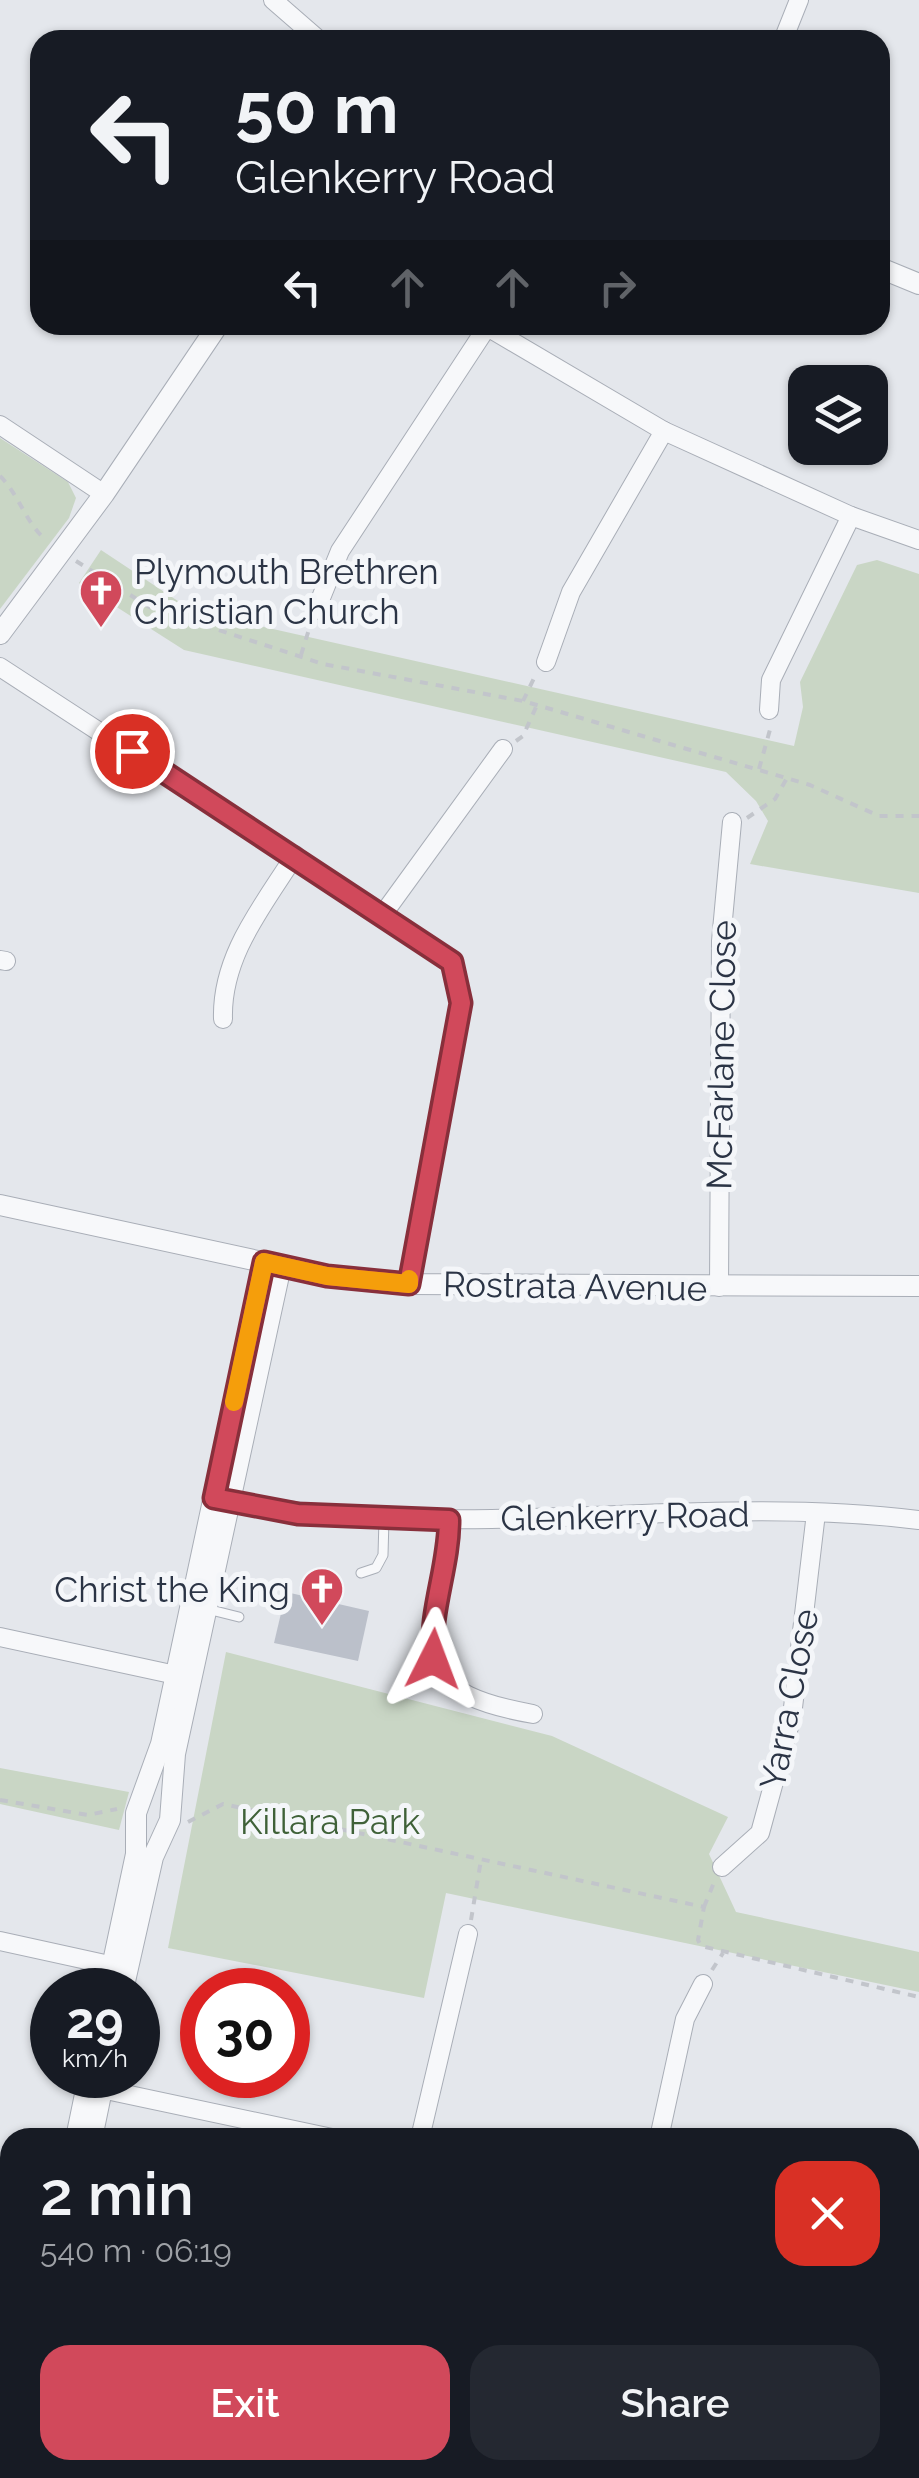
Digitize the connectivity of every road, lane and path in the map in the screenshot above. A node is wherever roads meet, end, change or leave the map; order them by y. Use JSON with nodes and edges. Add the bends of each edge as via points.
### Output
{"nodes":[{"id":1,"x":273,"y":0,"type":"edge"},
{"id":2,"x":799,"y":0,"type":"edge"},
{"id":3,"x":308,"y":30,"type":"edge"},
{"id":4,"x":787,"y":30,"type":"edge"},
{"id":5,"x":890,"y":271,"type":"edge"},
{"id":6,"x":918,"y":279,"type":"edge"},
{"id":7,"x":211,"y":335,"type":"edge"},
{"id":8,"x":479,"y":335,"type":"edge"},
{"id":9,"x":500,"y":335,"type":"edge"},
{"id":10,"x":0,"y":425,"type":"edge"},
{"id":11,"x":664,"y":431,"type":"junction"},
{"id":12,"x":0,"y":476,"type":"edge"},
{"id":13,"x":104,"y":494,"type":"junction"},
{"id":14,"x":851,"y":516,"type":"junction"},
{"id":15,"x":919,"y":540,"type":"edge"},
{"id":16,"x":49,"y":543,"type":"dead end"},
{"id":17,"x":76,"y":561,"type":"dead end"},
{"id":18,"x":316,"y":610,"type":"joint"},
{"id":19,"x":0,"y":634,"type":"edge"},
{"id":20,"x":300,"y":655,"type":"junction"},
{"id":21,"x":546,"y":662,"type":"joint"},
{"id":22,"x":0,"y":666,"type":"edge"},
{"id":23,"x":524,"y":701,"type":"junction"},
{"id":24,"x":537,"y":705,"type":"junction"},
{"id":25,"x":768,"y":710,"type":"joint"},
{"id":26,"x":504,"y":750,"type":"joint"},
{"id":27,"x":759,"y":769,"type":"junction"},
{"id":28,"x":787,"y":778,"type":"junction"},
{"id":29,"x":919,"y":816,"type":"edge"},
{"id":30,"x":732,"y":822,"type":"joint"},
{"id":31,"x":295,"y":856,"type":"junction"},
{"id":32,"x":381,"y":917,"type":"junction"},
{"id":33,"x":222,"y":1019,"type":"dead end"},
{"id":34,"x":0,"y":1204,"type":"edge"},
{"id":35,"x":272,"y":1264,"type":"junction"},
{"id":36,"x":409,"y":1284,"type":"junction"},
{"id":37,"x":919,"y":1286,"type":"edge"},
{"id":38,"x":719,"y":1288,"type":"junction"},
{"id":39,"x":221,"y":1499,"type":"junction"},
{"id":40,"x":816,"y":1513,"type":"junction"},
{"id":41,"x":384,"y":1520,"type":"junction"},
{"id":42,"x":449,"y":1520,"type":"junction"},
{"id":43,"x":919,"y":1520,"type":"edge"},
{"id":44,"x":361,"y":1573,"type":"dead end"},
{"id":45,"x":197,"y":1607,"type":"junction"},
{"id":46,"x":238,"y":1617,"type":"dead end"},
{"id":47,"x":0,"y":1637,"type":"edge"},
{"id":48,"x":183,"y":1677,"type":"junction"},
{"id":49,"x":534,"y":1714,"type":"dead end"},
{"id":50,"x":0,"y":1800,"type":"edge"},
{"id":51,"x":131,"y":1812,"type":"dead end"},
{"id":52,"x":182,"y":1822,"type":"dead end"},
{"id":53,"x":481,"y":1860,"type":"junction"},
{"id":54,"x":722,"y":1867,"type":"joint"},
{"id":55,"x":704,"y":1907,"type":"junction"},
{"id":56,"x":468,"y":1934,"type":"joint"},
{"id":57,"x":0,"y":1940,"type":"edge"},
{"id":58,"x":97,"y":1968,"type":"edge"},
{"id":59,"x":122,"y":1968,"type":"edge"},
{"id":60,"x":123,"y":1968,"type":"edge"},
{"id":61,"x":703,"y":1984,"type":"dead end"},
{"id":62,"x":919,"y":1997,"type":"edge"},
{"id":63,"x":160,"y":2097,"type":"edge"},
{"id":64,"x":90,"y":2098,"type":"edge"},
{"id":65,"x":95,"y":2098,"type":"edge"},
{"id":66,"x":80,"y":2128,"type":"edge"},
{"id":67,"x":93,"y":2128,"type":"edge"},
{"id":68,"x":288,"y":2128,"type":"edge"},
{"id":69,"x":422,"y":2128,"type":"edge"},
{"id":70,"x":661,"y":2128,"type":"edge"}],
"edges":[{"from":1,"to":3,"type":"street"},
{"from":2,"to":4,"type":"street"},
{"from":5,"to":6,"type":"street"},
{"from":7,"to":13,"type":"street"},
{"from":8,"to":18,"type":"street","via":[[340,552]]},
{"from":9,"to":11,"type":"street"},
{"from":10,"to":13,"type":"street"},
{"from":11,"to":14,"type":"street"},
{"from":11,"to":21,"type":"street","via":[[571,592]]},
{"from":12,"to":16,"type":"path"},
{"from":13,"to":19,"type":"street"},
{"from":14,"to":15,"type":"street"},
{"from":14,"to":25,"type":"street","via":[[771,680]]},
{"from":17,"to":20,"type":"path","via":[[151,608]]},
{"from":18,"to":20,"type":"path"},
{"from":20,"to":23,"type":"path"},
{"from":21,"to":23,"type":"path"},
{"from":22,"to":31,"type":"street"},
{"from":23,"to":24,"type":"path"},
{"from":24,"to":26,"type":"path","via":[[524,736]]},
{"from":24,"to":27,"type":"path"},
{"from":25,"to":27,"type":"path","via":[[772,732]]},
{"from":26,"to":32,"type":"street"},
{"from":27,"to":28,"type":"path"},
{"from":28,"to":29,"type":"path","via":[[880,816]]},
{"from":28,"to":30,"type":"path","via":[[754,816]]},
{"from":30,"to":38,"type":"street","name":"McFarlane Close","via":[[720,958]]},
{"from":31,"to":32,"type":"street"},
{"from":31,"to":33,"type":"street","via":[[230,964]]},
{"from":32,"to":36,"type":"street","via":[[452,962],[461,1003]]},
{"from":34,"to":35,"type":"street","name":"Rostrata Avenue"},
{"from":35,"to":36,"type":"street","name":"Rostrata Avenue"},
{"from":35,"to":39,"type":"street"},
{"from":36,"to":38,"type":"street","name":"Rostrata Avenue"},
{"from":37,"to":38,"type":"street","name":"Rostrata Avenue"},
{"from":39,"to":41,"type":"street","name":"Glenkerry Road","via":[[298,1514]]},
{"from":39,"to":45,"type":"street"},
{"from":40,"to":42,"type":"street","name":"Glenkerry Road"},
{"from":40,"to":43,"type":"street","name":"Glenkerry Road"},
{"from":40,"to":54,"type":"street","name":"Yarra Close","via":[[792,1716],[760,1832]]},
{"from":41,"to":42,"type":"street","name":"Glenkerry Road"},
{"from":41,"to":44,"type":"lane","via":[[383,1554],[376,1568]]},
{"from":42,"to":49,"type":"street","via":[[430,1630],[433,1659],[446,1683],[467,1696]]},
{"from":45,"to":46,"type":"lane"},
{"from":45,"to":48,"type":"street"},
{"from":47,"to":48,"type":"street"},
{"from":48,"to":59,"type":"street","via":[[136,1813]]},
{"from":48,"to":60,"type":"street","via":[[170,1820]]},
{"from":50,"to":51,"type":"path","via":[[88,1815],[101,1809]]},
{"from":52,"to":53,"type":"path","via":[[223,1804]]},
{"from":53,"to":55,"type":"path"},
{"from":53,"to":56,"type":"path"},
{"from":54,"to":55,"type":"path"},
{"from":55,"to":62,"type":"path","via":[[702,1946]]},
{"from":56,"to":69,"type":"street"},
{"from":57,"to":58,"type":"street"},
{"from":61,"to":70,"type":"street","via":[[686,2019]]},
{"from":63,"to":68,"type":"street"},
{"from":64,"to":66,"type":"street"},
{"from":65,"to":67,"type":"street"}]}
